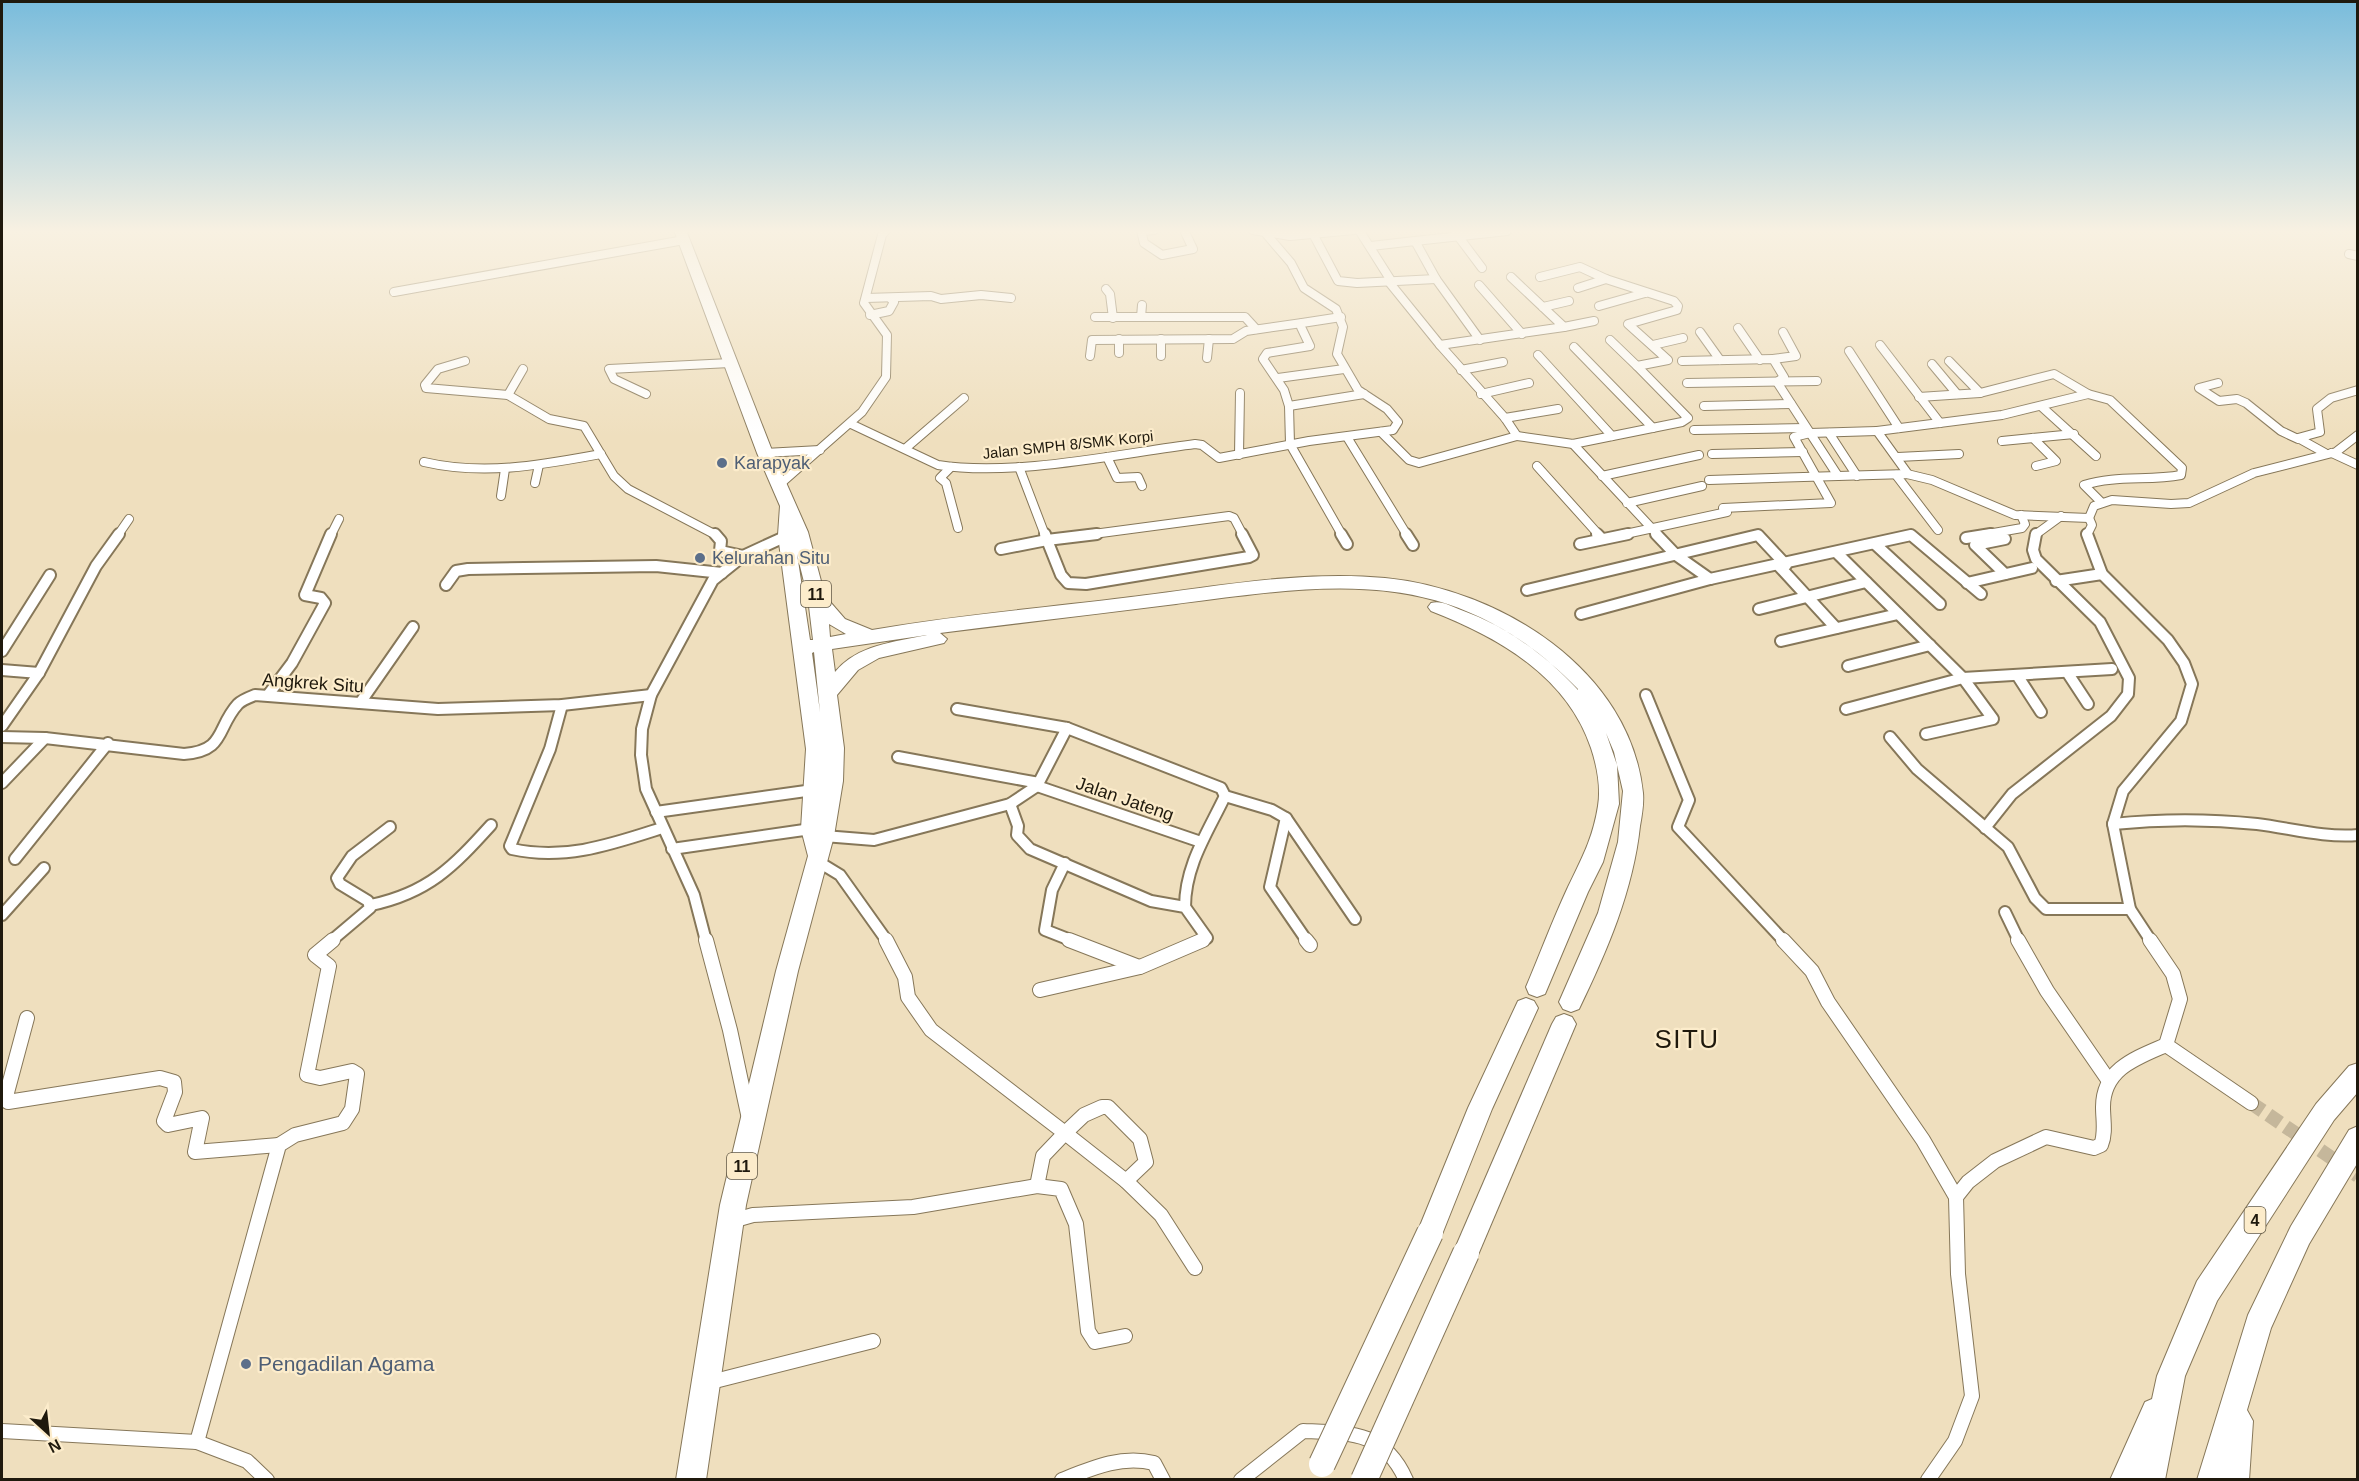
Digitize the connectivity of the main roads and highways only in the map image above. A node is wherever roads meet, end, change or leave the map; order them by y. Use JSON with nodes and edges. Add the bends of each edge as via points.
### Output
{"nodes":[{"id":1,"x":706,"y":299,"type":"edge"},
{"id":2,"x":793,"y":534,"type":"junction"},
{"id":3,"x":818,"y":598,"type":"junction"},
{"id":4,"x":879,"y":635,"type":"junction"},
{"id":5,"x":954,"y":635,"type":"junction"},
{"id":6,"x":814,"y":650,"type":"junction"},
{"id":7,"x":829,"y":692,"type":"junction"},
{"id":8,"x":816,"y":840,"type":"junction"},
{"id":9,"x":2358,"y":1074,"type":"edge"},
{"id":10,"x":2358,"y":1138,"type":"edge"},
{"id":11,"x":2171,"y":1376,"type":"junction"},
{"id":12,"x":2242,"y":1386,"type":"junction"},
{"id":13,"x":1319,"y":1472,"type":"edge"},
{"id":14,"x":691,"y":1479,"type":"edge"},
{"id":15,"x":1364,"y":1479,"type":"edge"},
{"id":16,"x":2125,"y":1479,"type":"edge"},
{"id":17,"x":2150,"y":1479,"type":"edge"},
{"id":18,"x":2211,"y":1479,"type":"edge"},
{"id":19,"x":2234,"y":1479,"type":"edge"}],
"edges":[{"from":1,"to":2,"type":"highway","number":"11","via":[[783,493]]},
{"from":2,"to":3,"type":"highway","number":"11"},
{"from":2,"to":6,"type":"highway","number":"11"},
{"from":3,"to":4,"type":"highway","via":[[835,623],[848,631]]},
{"from":3,"to":6,"type":"highway","number":"11"},
{"from":4,"to":6,"type":"highway"},
{"from":4,"to":15,"type":"highway","bridge":true,"via":[[1293,583],[1359,581],[1415,588],[1497,616],[1559,657],[1607,713],[1622,742],[1633,792],[1629,844],[1608,919],[1466,1253]]},
{"from":5,"to":6,"type":"highway"},
{"from":5,"to":7,"type":"highway","via":[[874,653],[851,665]]},
{"from":5,"to":13,"type":"highway","bridge":true,"via":[[1295,595],[1357,594],[1408,599],[1453,612],[1520,645],[1570,691],[1605,750],[1610,797],[1607,825],[1480,1108],[1430,1233]]},
{"from":6,"to":7,"type":"highway","number":"11"},
{"from":6,"to":8,"type":"highway","number":"11"},
{"from":7,"to":8,"type":"highway","number":"11","via":[[833,781]]},
{"from":8,"to":14,"type":"highway","number":"11","via":[[733,1205]]},
{"from":9,"to":11,"type":"highway","number":"4","via":[[2325,1112],[2207,1291]]},
{"from":10,"to":12,"type":"highway","via":[[2300,1235],[2258,1325]]},
{"from":11,"to":16,"type":"highway"},
{"from":11,"to":17,"type":"highway","number":"4"},
{"from":12,"to":18,"type":"highway"},
{"from":12,"to":19,"type":"highway"}]}
